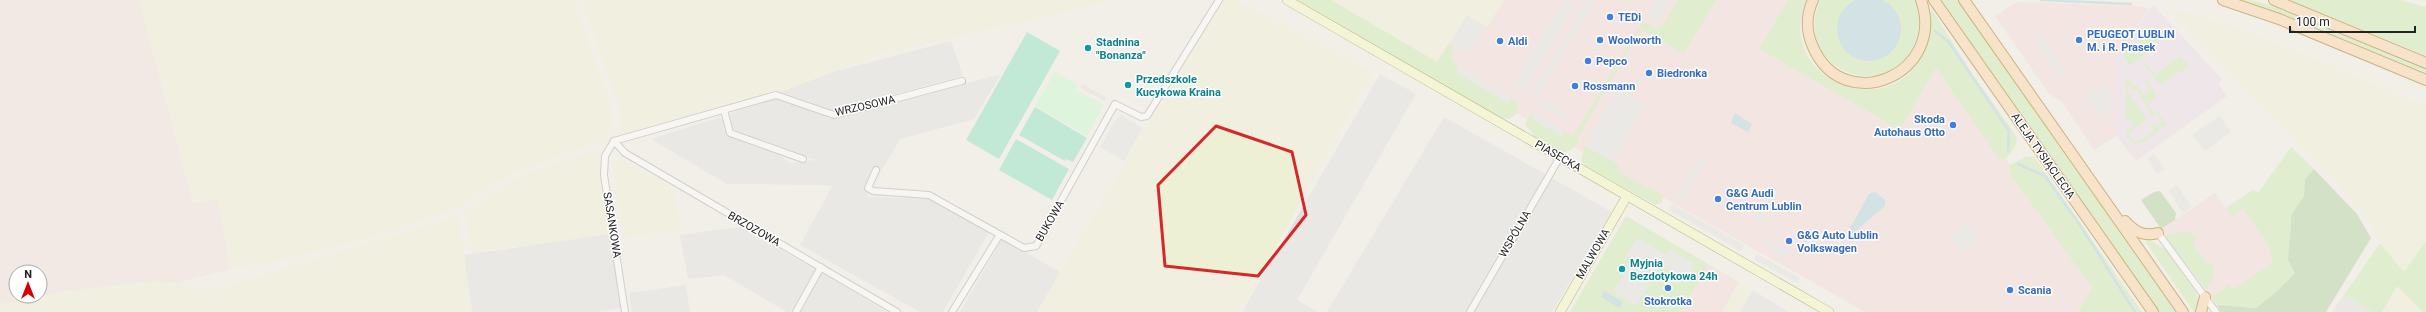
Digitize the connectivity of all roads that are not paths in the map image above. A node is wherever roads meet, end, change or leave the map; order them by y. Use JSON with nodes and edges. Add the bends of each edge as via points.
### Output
{"nodes":[{"id":1,"x":1219,"y":0,"type":"edge"},
{"id":2,"x":1287,"y":0,"type":"edge"},
{"id":3,"x":1813,"y":0,"type":"edge"},
{"id":4,"x":1921,"y":0,"type":"edge"},
{"id":5,"x":1934,"y":0,"type":"edge"},
{"id":6,"x":1964,"y":0,"type":"edge"},
{"id":7,"x":2223,"y":0,"type":"edge"},
{"id":8,"x":2274,"y":0,"type":"edge"},
{"id":9,"x":2426,"y":63,"type":"edge"},
{"id":10,"x":2426,"y":80,"type":"edge"},
{"id":11,"x":962,"y":81,"type":"dead end"},
{"id":12,"x":724,"y":110,"type":"junction"},
{"id":13,"x":614,"y":141,"type":"junction"},
{"id":14,"x":1560,"y":157,"type":"junction"},
{"id":15,"x":803,"y":160,"type":"dead end"},
{"id":16,"x":876,"y":170,"type":"dead end"},
{"id":17,"x":1627,"y":196,"type":"junction"},
{"id":18,"x":2104,"y":200,"type":"junction"},
{"id":19,"x":2158,"y":233,"type":"joint"},
{"id":20,"x":999,"y":236,"type":"junction"},
{"id":21,"x":821,"y":268,"type":"junction"},
{"id":22,"x":2206,"y":297,"type":"junction"},
{"id":23,"x":625,"y":312,"type":"edge"},
{"id":24,"x":796,"y":312,"type":"edge"},
{"id":25,"x":897,"y":312,"type":"edge"},
{"id":26,"x":952,"y":312,"type":"edge"},
{"id":27,"x":1470,"y":312,"type":"edge"},
{"id":28,"x":1560,"y":312,"type":"edge"},
{"id":29,"x":1829,"y":312,"type":"edge"},
{"id":30,"x":2153,"y":312,"type":"edge"},
{"id":31,"x":2183,"y":312,"type":"edge"},
{"id":32,"x":2201,"y":312,"type":"edge"},
{"id":33,"x":2216,"y":312,"type":"edge"}],
"edges":[{"from":1,"to":20,"type":"street","name":"BUKOWA","via":[[1147,116],[1141,117],[1115,104],[1036,246],[1024,248]]},
{"from":2,"to":14,"type":"street","name":"PIASECKA"},
{"from":3,"to":4,"type":"main road","via":[[1809,11],[1809,39],[1818,57],[1838,76],[1866,83],[1897,75],[1917,54],[1925,31]]},
{"from":5,"to":30,"type":"main road","name":"ALEJA TYSIĄCLECIA"},
{"from":6,"to":18,"type":"main road"},
{"from":7,"to":10,"type":"main road","via":[[2279,19]]},
{"from":8,"to":9,"type":"main road"},
{"from":11,"to":12,"type":"street","name":"WRZOSOWA","via":[[834,115],[776,95]]},
{"from":12,"to":13,"type":"street","name":"WRZOSOWA"},
{"from":12,"to":15,"type":"street","via":[[730,132]]},
{"from":13,"to":21,"type":"street","name":"BRZOZOWA","via":[[624,153]]},
{"from":13,"to":23,"type":"street","name":"SASANKOWA","via":[[605,156],[604,175]]},
{"from":14,"to":17,"type":"street","name":"PIASECKA"},
{"from":14,"to":27,"type":"street","name":"WSPÓLNA"},
{"from":16,"to":20,"type":"street","via":[[868,188],[873,191],[929,195]]},
{"from":17,"to":28,"type":"street","name":"MALWOWA"},
{"from":17,"to":29,"type":"street","name":"PIASECKA"},
{"from":18,"to":19,"type":"main road","via":[[2138,233]]},
{"from":18,"to":31,"type":"main road"},
{"from":19,"to":22,"type":"street"},
{"from":20,"to":26,"type":"street"},
{"from":21,"to":24,"type":"street"},
{"from":21,"to":25,"type":"street","name":"BRZOZOWA"},
{"from":22,"to":32,"type":"main road"},
{"from":22,"to":33,"type":"street"}]}
